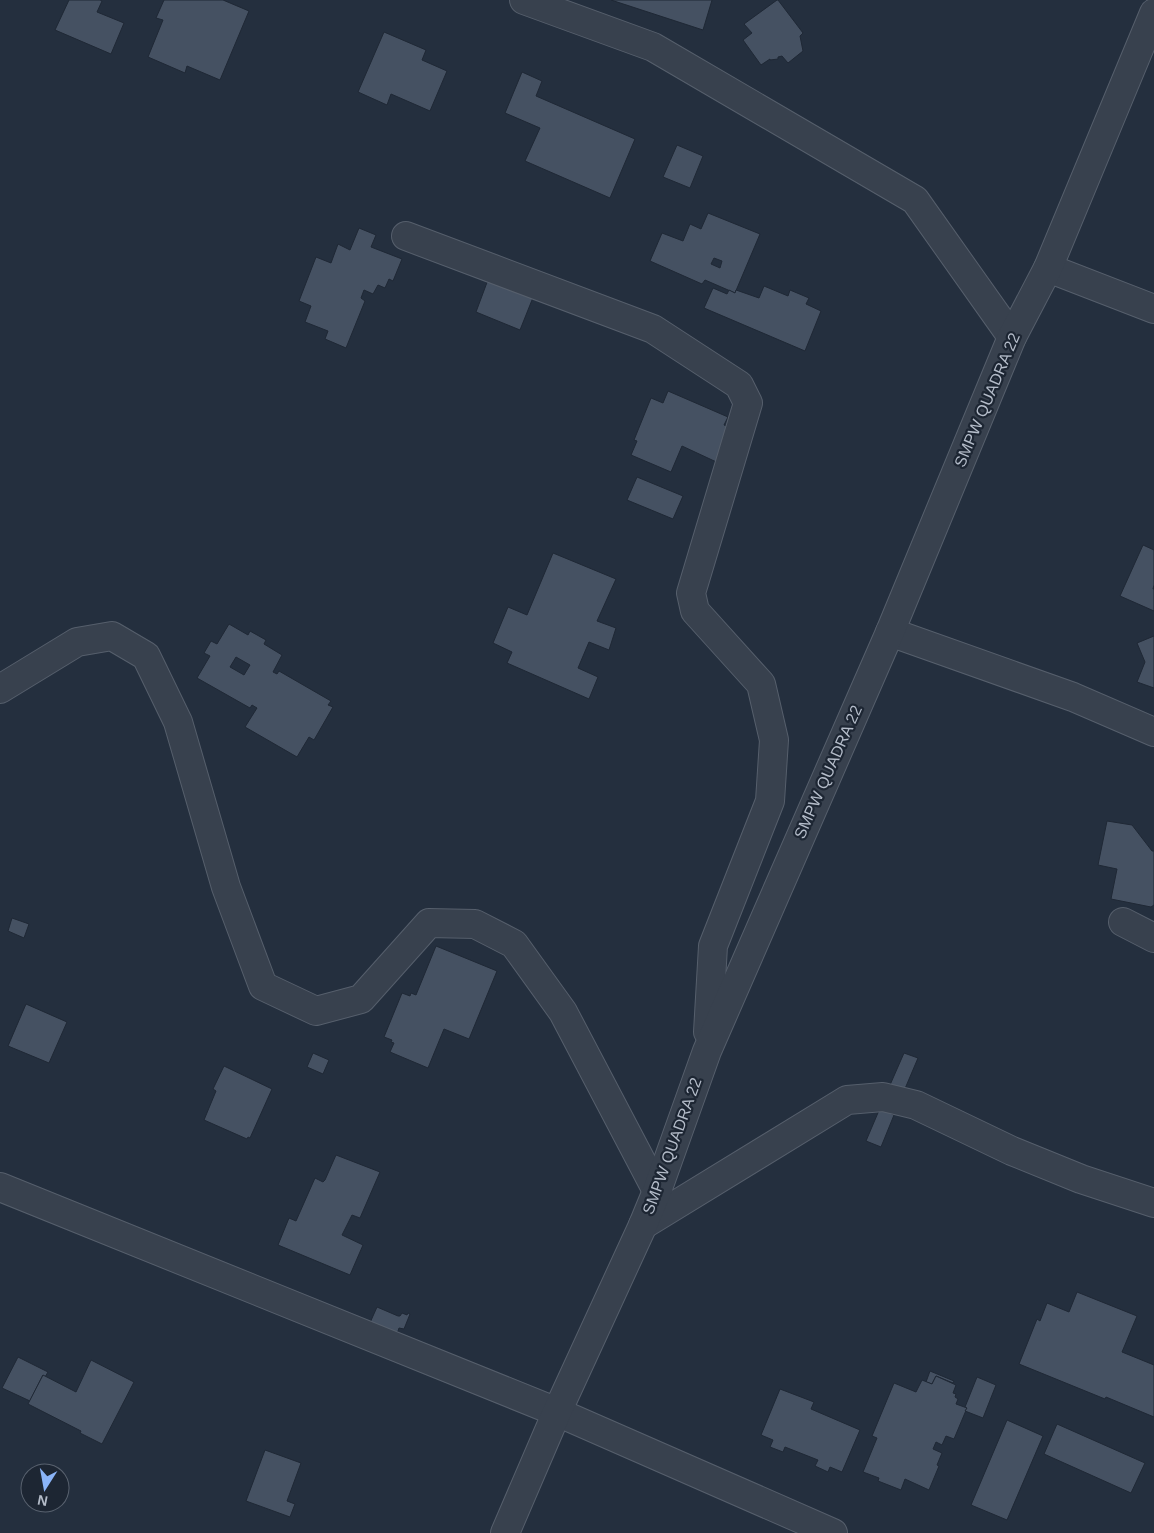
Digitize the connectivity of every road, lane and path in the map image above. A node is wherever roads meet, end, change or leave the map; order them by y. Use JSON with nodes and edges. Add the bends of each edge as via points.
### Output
{"nodes":[{"id":1,"x":524,"y":0,"type":"edge"},
{"id":2,"x":1154,"y":13,"type":"edge"},
{"id":3,"x":406,"y":236,"type":"dead end"},
{"id":4,"x":1048,"y":268,"type":"junction"},
{"id":5,"x":1154,"y":309,"type":"edge"},
{"id":6,"x":1012,"y":337,"type":"junction"},
{"id":7,"x":890,"y":632,"type":"junction"},
{"id":8,"x":0,"y":688,"type":"edge"},
{"id":9,"x":1154,"y":732,"type":"edge"},
{"id":10,"x":1122,"y":922,"type":"dead end"},
{"id":11,"x":1154,"y":938,"type":"edge"},
{"id":12,"x":707,"y":1051,"type":"junction"},
{"id":13,"x":0,"y":1187,"type":"edge"},
{"id":14,"x":657,"y":1191,"type":"junction"},
{"id":15,"x":1154,"y":1203,"type":"edge"},
{"id":16,"x":643,"y":1225,"type":"junction"},
{"id":17,"x":557,"y":1412,"type":"junction"},
{"id":18,"x":505,"y":1533,"type":"edge"},
{"id":19,"x":833,"y":1533,"type":"edge"}],
"edges":[{"from":1,"to":6,"type":"street","via":[[653,46],[915,200]]},
{"from":2,"to":4,"type":"street","name":"SMPW QUADRA 22"},
{"from":3,"to":12,"type":"street","via":[[653,329],[739,385],[748,403],[691,593],[695,611],[761,684],[774,740],[770,801],[713,946]]},
{"from":4,"to":5,"type":"street"},
{"from":4,"to":6,"type":"street","name":"SMPW QUADRA 22"},
{"from":6,"to":7,"type":"street","name":"SMPW QUADRA 22"},
{"from":7,"to":9,"type":"street","via":[[1073,697]]},
{"from":7,"to":12,"type":"street","name":"SMPW QUADRA 22"},
{"from":8,"to":14,"type":"street","via":[[77,642],[112,636],[146,656],[178,722],[226,887],[263,986],[316,1011],[361,999],[429,923],[475,924],[514,944],[563,1012]]},
{"from":10,"to":11,"type":"street"},
{"from":12,"to":14,"type":"street","name":"SMPW QUADRA 22"},
{"from":13,"to":17,"type":"street"},
{"from":14,"to":16,"type":"street","name":"SMPW QUADRA 22"},
{"from":15,"to":16,"type":"street","via":[[1081,1179],[916,1105],[883,1097],[847,1100]]},
{"from":16,"to":17,"type":"street","name":"SMPW QUADRA 22"},
{"from":17,"to":18,"type":"street","name":"SMPW QUADRA 22"},
{"from":17,"to":19,"type":"street"}]}
